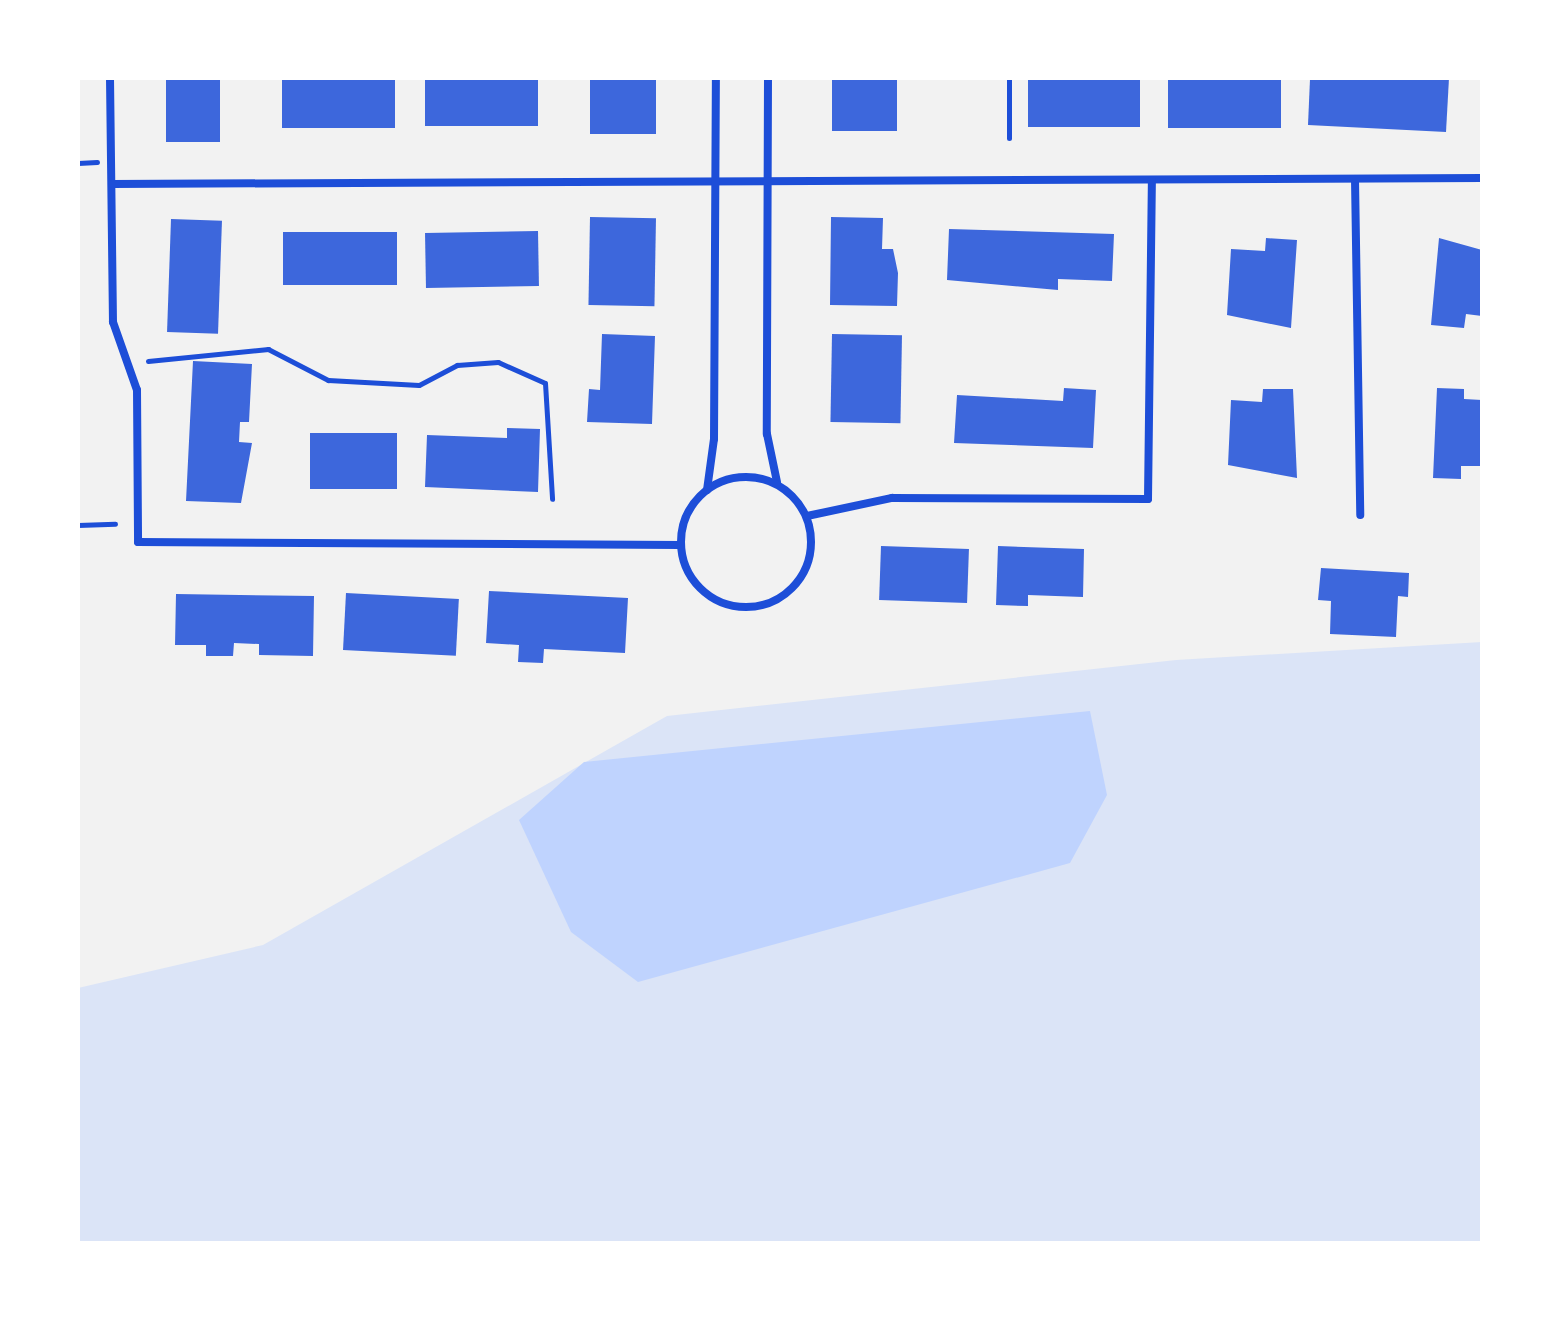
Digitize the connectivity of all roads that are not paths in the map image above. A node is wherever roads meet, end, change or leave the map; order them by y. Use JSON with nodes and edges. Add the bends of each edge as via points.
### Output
{"nodes":[{"id":1,"x":110,"y":78,"type":"edge"},
{"id":2,"x":716,"y":78,"type":"edge"},
{"id":3,"x":768,"y":78,"type":"edge"},
{"id":4,"x":1482,"y":178,"type":"edge"},
{"id":5,"x":1355,"y":179,"type":"junction"},
{"id":6,"x":1152,"y":180,"type":"junction"},
{"id":7,"x":769,"y":181,"type":"junction"},
{"id":8,"x":716,"y":182,"type":"junction"},
{"id":9,"x":112,"y":184,"type":"junction"},
{"id":10,"x":777,"y":482,"type":"junction"},
{"id":11,"x":707,"y":490,"type":"junction"},
{"id":12,"x":1360,"y":515,"type":"dead end"},
{"id":13,"x":807,"y":516,"type":"junction"},
{"id":14,"x":680,"y":545,"type":"junction"}],
"edges":[{"from":1,"to":9,"type":"street"},
{"from":2,"to":8,"type":"street"},
{"from":3,"to":7,"type":"street"},
{"from":4,"to":5,"type":"street"},
{"from":5,"to":6,"type":"street"},
{"from":5,"to":12,"type":"street"},
{"from":6,"to":7,"type":"street"},
{"from":6,"to":13,"type":"street","via":[[1148,499],[892,498]]},
{"from":7,"to":8,"type":"street"},
{"from":7,"to":10,"type":"street","via":[[767,434]]},
{"from":8,"to":9,"type":"street"},
{"from":8,"to":11,"type":"street","via":[[714,439]]},
{"from":9,"to":14,"type":"street","via":[[113,322],[137,390],[138,542]]},
{"from":10,"to":11,"type":"street","via":[[744,476]]},
{"from":10,"to":13,"type":"street"},
{"from":11,"to":14,"type":"street","via":[[691,506]]},
{"from":13,"to":14,"type":"street","via":[[812,537],[793,588],[754,607],[708,596],[692,580]]}]}
